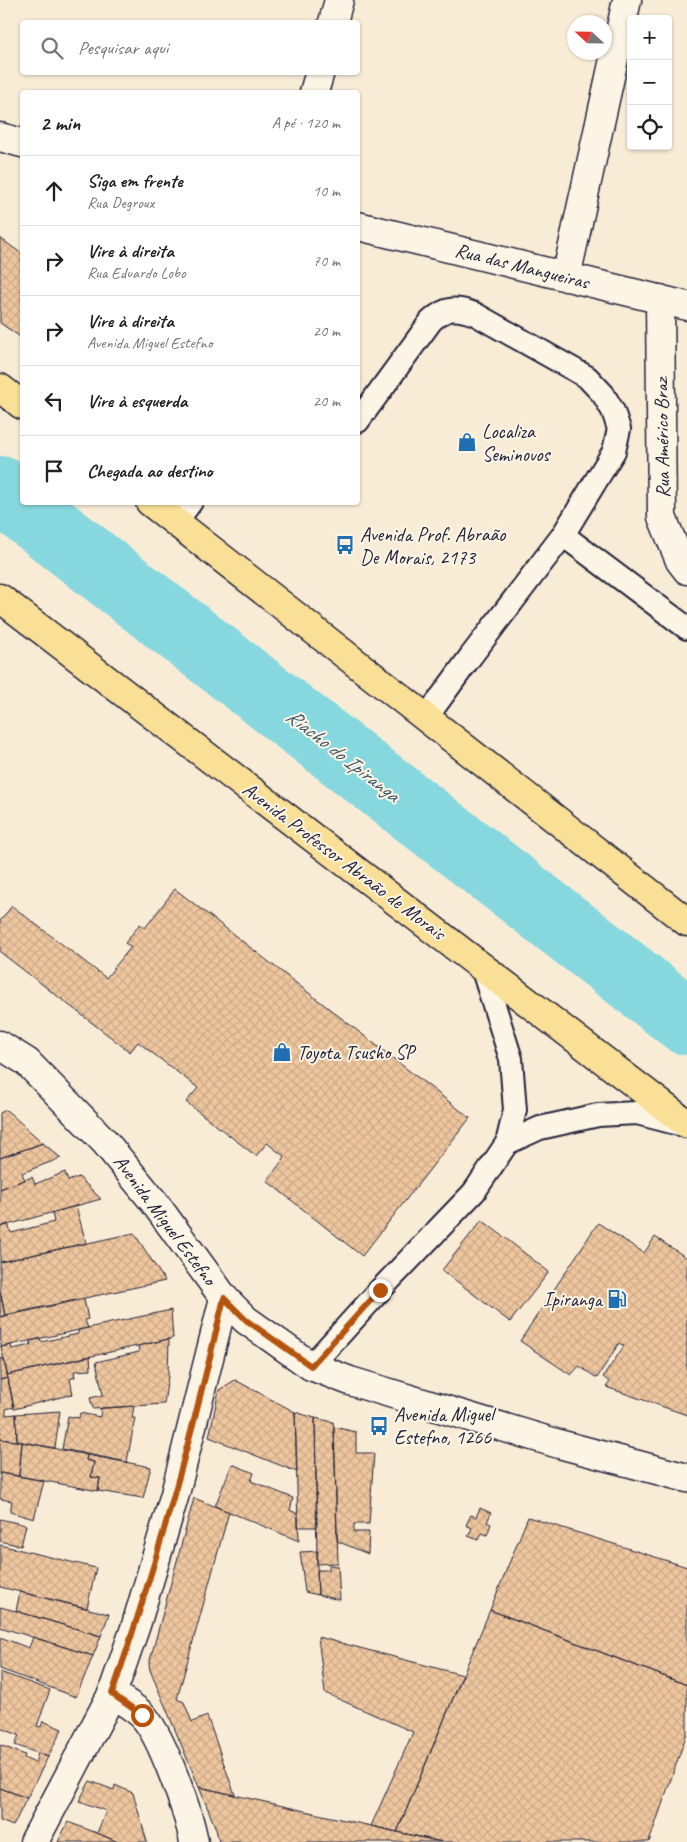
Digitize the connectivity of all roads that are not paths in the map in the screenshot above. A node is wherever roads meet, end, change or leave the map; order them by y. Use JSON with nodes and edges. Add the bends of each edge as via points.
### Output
{"nodes":[{"id":1,"x":339,"y":0,"type":"edge"},
{"id":2,"x":627,"y":0,"type":"edge"},
{"id":3,"x":334,"y":20,"type":"edge"},
{"id":4,"x":319,"y":75,"type":"edge"},
{"id":5,"x":315,"y":90,"type":"edge"},
{"id":6,"x":0,"y":137,"type":"edge"},
{"id":7,"x":20,"y":142,"type":"edge"},
{"id":8,"x":360,"y":226,"type":"edge"},
{"id":9,"x":566,"y":277,"type":"junction"},
{"id":10,"x":660,"y":299,"type":"junction"},
{"id":11,"x":687,"y":306,"type":"edge"},
{"id":12,"x":0,"y":388,"type":"edge"},
{"id":13,"x":20,"y":403,"type":"edge"},
{"id":14,"x":360,"y":418,"type":"edge"},
{"id":15,"x":160,"y":505,"type":"edge"},
{"id":16,"x":183,"y":512,"type":"edge"},
{"id":17,"x":563,"y":535,"type":"junction"},
{"id":18,"x":687,"y":570,"type":"edge"},
{"id":19,"x":0,"y":598,"type":"edge"},
{"id":20,"x":687,"y":628,"type":"edge"},
{"id":21,"x":426,"y":718,"type":"junction"},
{"id":22,"x":687,"y":922,"type":"edge"},
{"id":23,"x":482,"y":967,"type":"junction"},
{"id":24,"x":0,"y":1045,"type":"edge"},
{"id":25,"x":687,"y":1125,"type":"edge"},
{"id":26,"x":507,"y":1144,"type":"junction"},
{"id":27,"x":224,"y":1298,"type":"junction"},
{"id":28,"x":311,"y":1366,"type":"junction"},
{"id":29,"x":687,"y":1478,"type":"edge"},
{"id":30,"x":112,"y":1694,"type":"junction"},
{"id":31,"x":34,"y":1842,"type":"edge"},
{"id":32,"x":194,"y":1842,"type":"edge"}],
"edges":[{"from":1,"to":3,"type":"street"},
{"from":2,"to":9,"type":"street"},
{"from":4,"to":5,"type":"street"},
{"from":6,"to":7,"type":"street"},
{"from":8,"to":9,"type":"street","name":"Rua das Mangueiras"},
{"from":9,"to":10,"type":"street","name":"Rua das Mangueiras"},
{"from":10,"to":11,"type":"street","name":"Rua das Mangueiras"},
{"from":10,"to":18,"type":"street","name":"Rua Américo Braz","via":[[662,517]]},
{"from":12,"to":13,"type":"main road"},
{"from":14,"to":17,"type":"lane","via":[[431,321],[449,310],[475,314],[587,377],[603,394],[619,429],[614,451]]},
{"from":15,"to":16,"type":"main road"},
{"from":16,"to":21,"type":"main road"},
{"from":17,"to":20,"type":"lane"},
{"from":17,"to":21,"type":"lane"},
{"from":19,"to":23,"type":"main road","name":"Avenida Professor Abraão de Morais"},
{"from":21,"to":22,"type":"main road"},
{"from":23,"to":25,"type":"main road","name":"Avenida Professor Abraão de Morais"},
{"from":23,"to":26,"type":"lane","via":[[511,1059],[515,1110]]},
{"from":24,"to":27,"type":"street","name":"Avenida Miguel Estefno","via":[[27,1062],[105,1142],[154,1202]]},
{"from":25,"to":26,"type":"lane","via":[[637,1113],[598,1115],[540,1128]]},
{"from":26,"to":28,"type":"lane","via":[[474,1192]]},
{"from":27,"to":28,"type":"street","name":"Avenida Miguel Estefno","via":[[246,1320]]},
{"from":27,"to":30,"type":"street","via":[[175,1494]]},
{"from":28,"to":29,"type":"street","name":"Avenida Miguel Estefno","via":[[350,1381],[559,1444]]},
{"from":30,"to":31,"type":"street"},
{"from":30,"to":32,"type":"street","via":[[142,1715],[155,1735],[179,1791]]}]}
